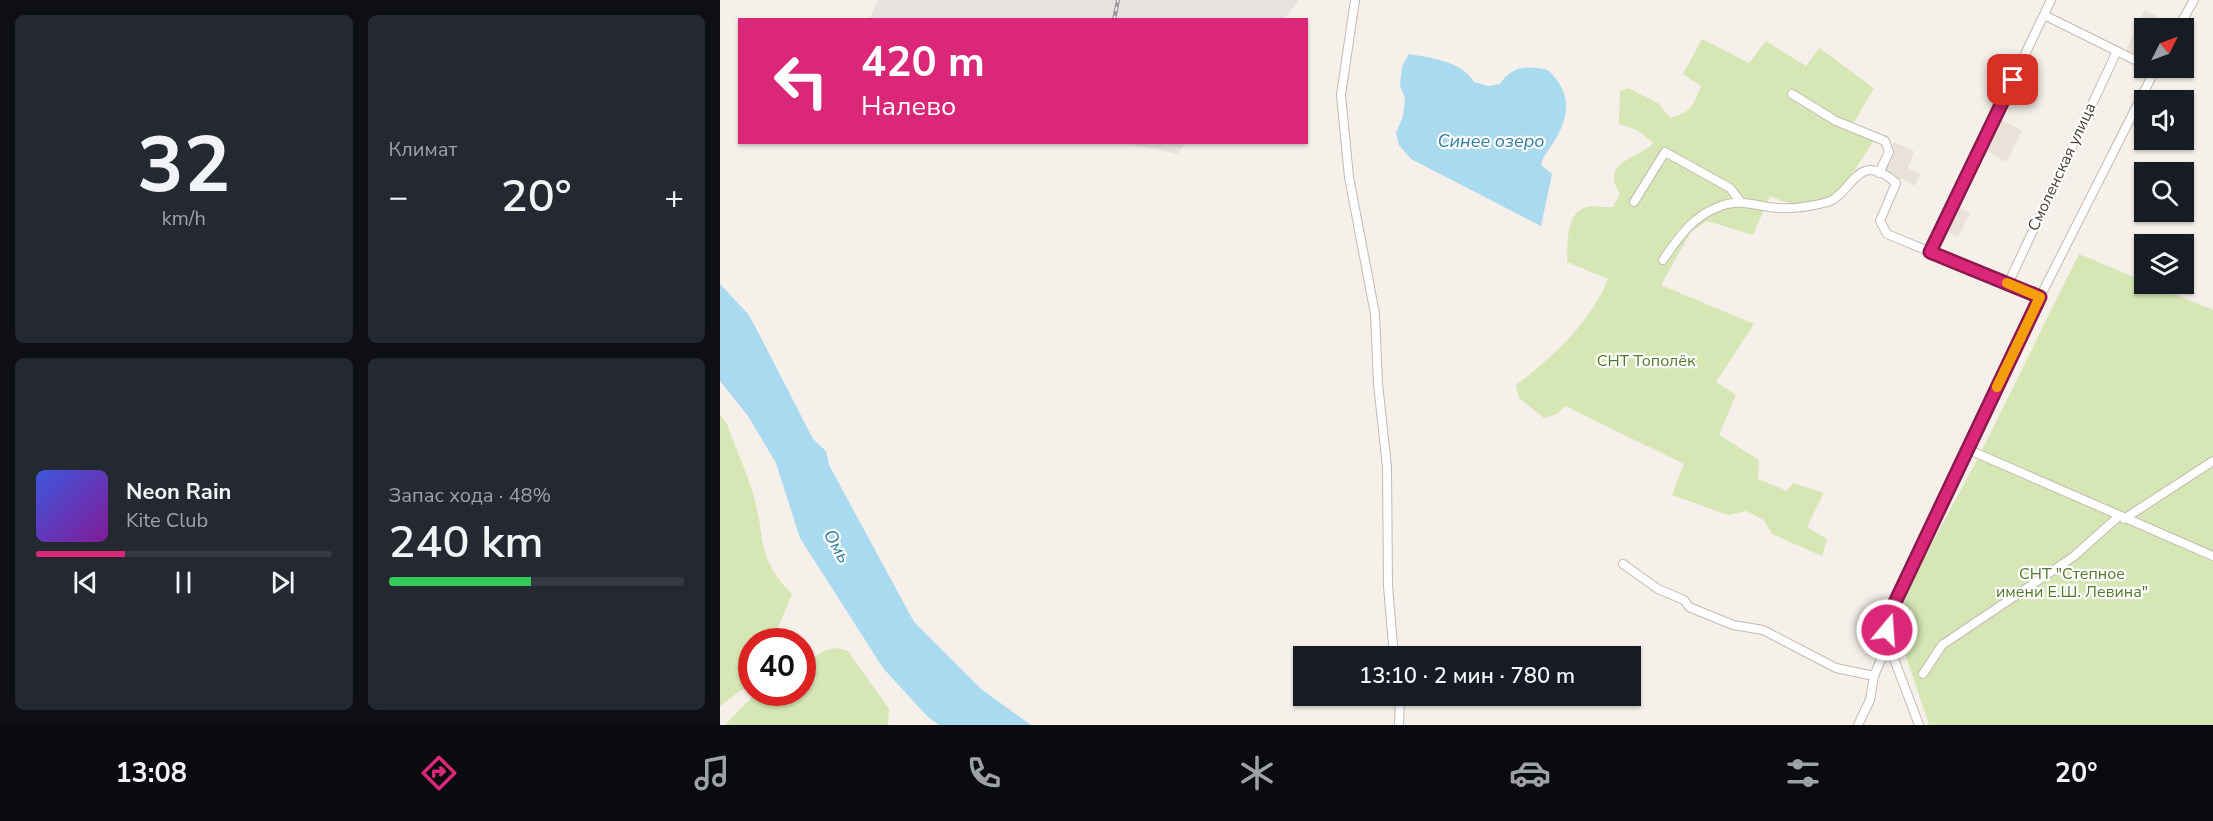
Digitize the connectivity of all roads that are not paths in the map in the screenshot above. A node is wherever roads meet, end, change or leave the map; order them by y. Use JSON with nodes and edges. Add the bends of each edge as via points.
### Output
{"nodes":[{"id":1,"x":1355,"y":0,"type":"edge"},
{"id":2,"x":2051,"y":0,"type":"edge"},
{"id":3,"x":2194,"y":0,"type":"edge"},
{"id":4,"x":2044,"y":15,"type":"junction"},
{"id":5,"x":2184,"y":18,"type":"edge"},
{"id":6,"x":2117,"y":51,"type":"junction"},
{"id":7,"x":2134,"y":60,"type":"edge"},
{"id":8,"x":2149,"y":78,"type":"edge"},
{"id":9,"x":1792,"y":94,"type":"dead end"},
{"id":10,"x":1879,"y":173,"type":"junction"},
{"id":11,"x":1740,"y":201,"type":"junction"},
{"id":12,"x":1634,"y":202,"type":"dead end"},
{"id":13,"x":1930,"y":252,"type":"junction"},
{"id":14,"x":1663,"y":260,"type":"dead end"},
{"id":15,"x":2008,"y":284,"type":"junction"},
{"id":16,"x":2040,"y":297,"type":"junction"},
{"id":17,"x":1967,"y":449,"type":"junction"},
{"id":18,"x":2213,"y":460,"type":"edge"},
{"id":19,"x":2122,"y":517,"type":"junction"},
{"id":20,"x":2213,"y":556,"type":"edge"},
{"id":21,"x":1623,"y":564,"type":"dead end"},
{"id":22,"x":1888,"y":643,"type":"junction"},
{"id":23,"x":1393,"y":646,"type":"edge"},
{"id":24,"x":1923,"y":674,"type":"dead end"},
{"id":25,"x":1874,"y":676,"type":"junction"},
{"id":26,"x":1399,"y":706,"type":"edge"},
{"id":27,"x":1398,"y":725,"type":"edge"},
{"id":28,"x":1858,"y":725,"type":"edge"},
{"id":29,"x":1919,"y":725,"type":"edge"}],
"edges":[{"from":1,"to":23,"type":"street","via":[[1341,95],[1349,177],[1375,314],[1387,466],[1388,586]]},
{"from":2,"to":4,"type":"street"},
{"from":3,"to":5,"type":"street"},
{"from":4,"to":6,"type":"street"},
{"from":4,"to":13,"type":"street"},
{"from":6,"to":7,"type":"street"},
{"from":6,"to":15,"type":"street","name":"Смоленская улица"},
{"from":8,"to":16,"type":"street"},
{"from":9,"to":10,"type":"street","via":[[1836,121],[1885,141],[1889,152]]},
{"from":10,"to":11,"type":"street","via":[[1859,173],[1827,202],[1777,208]]},
{"from":10,"to":13,"type":"street","via":[[1896,186],[1880,221],[1883,231]]},
{"from":11,"to":12,"type":"street","via":[[1730,188],[1665,152]]},
{"from":11,"to":14,"type":"street","via":[[1719,206],[1693,221]]},
{"from":13,"to":15,"type":"street"},
{"from":15,"to":16,"type":"street"},
{"from":16,"to":17,"type":"street"},
{"from":17,"to":19,"type":"street"},
{"from":17,"to":22,"type":"street","via":[[1889,615]]},
{"from":18,"to":19,"type":"street"},
{"from":19,"to":20,"type":"street"},
{"from":19,"to":24,"type":"street","via":[[2073,557],[1942,645]]},
{"from":21,"to":25,"type":"street","via":[[1658,589],[1684,600],[1689,607],[1733,625],[1763,630],[1836,668]]},
{"from":22,"to":25,"type":"street"},
{"from":22,"to":29,"type":"street"},
{"from":25,"to":28,"type":"street","via":[[1870,700]]},
{"from":26,"to":27,"type":"street"}]}
